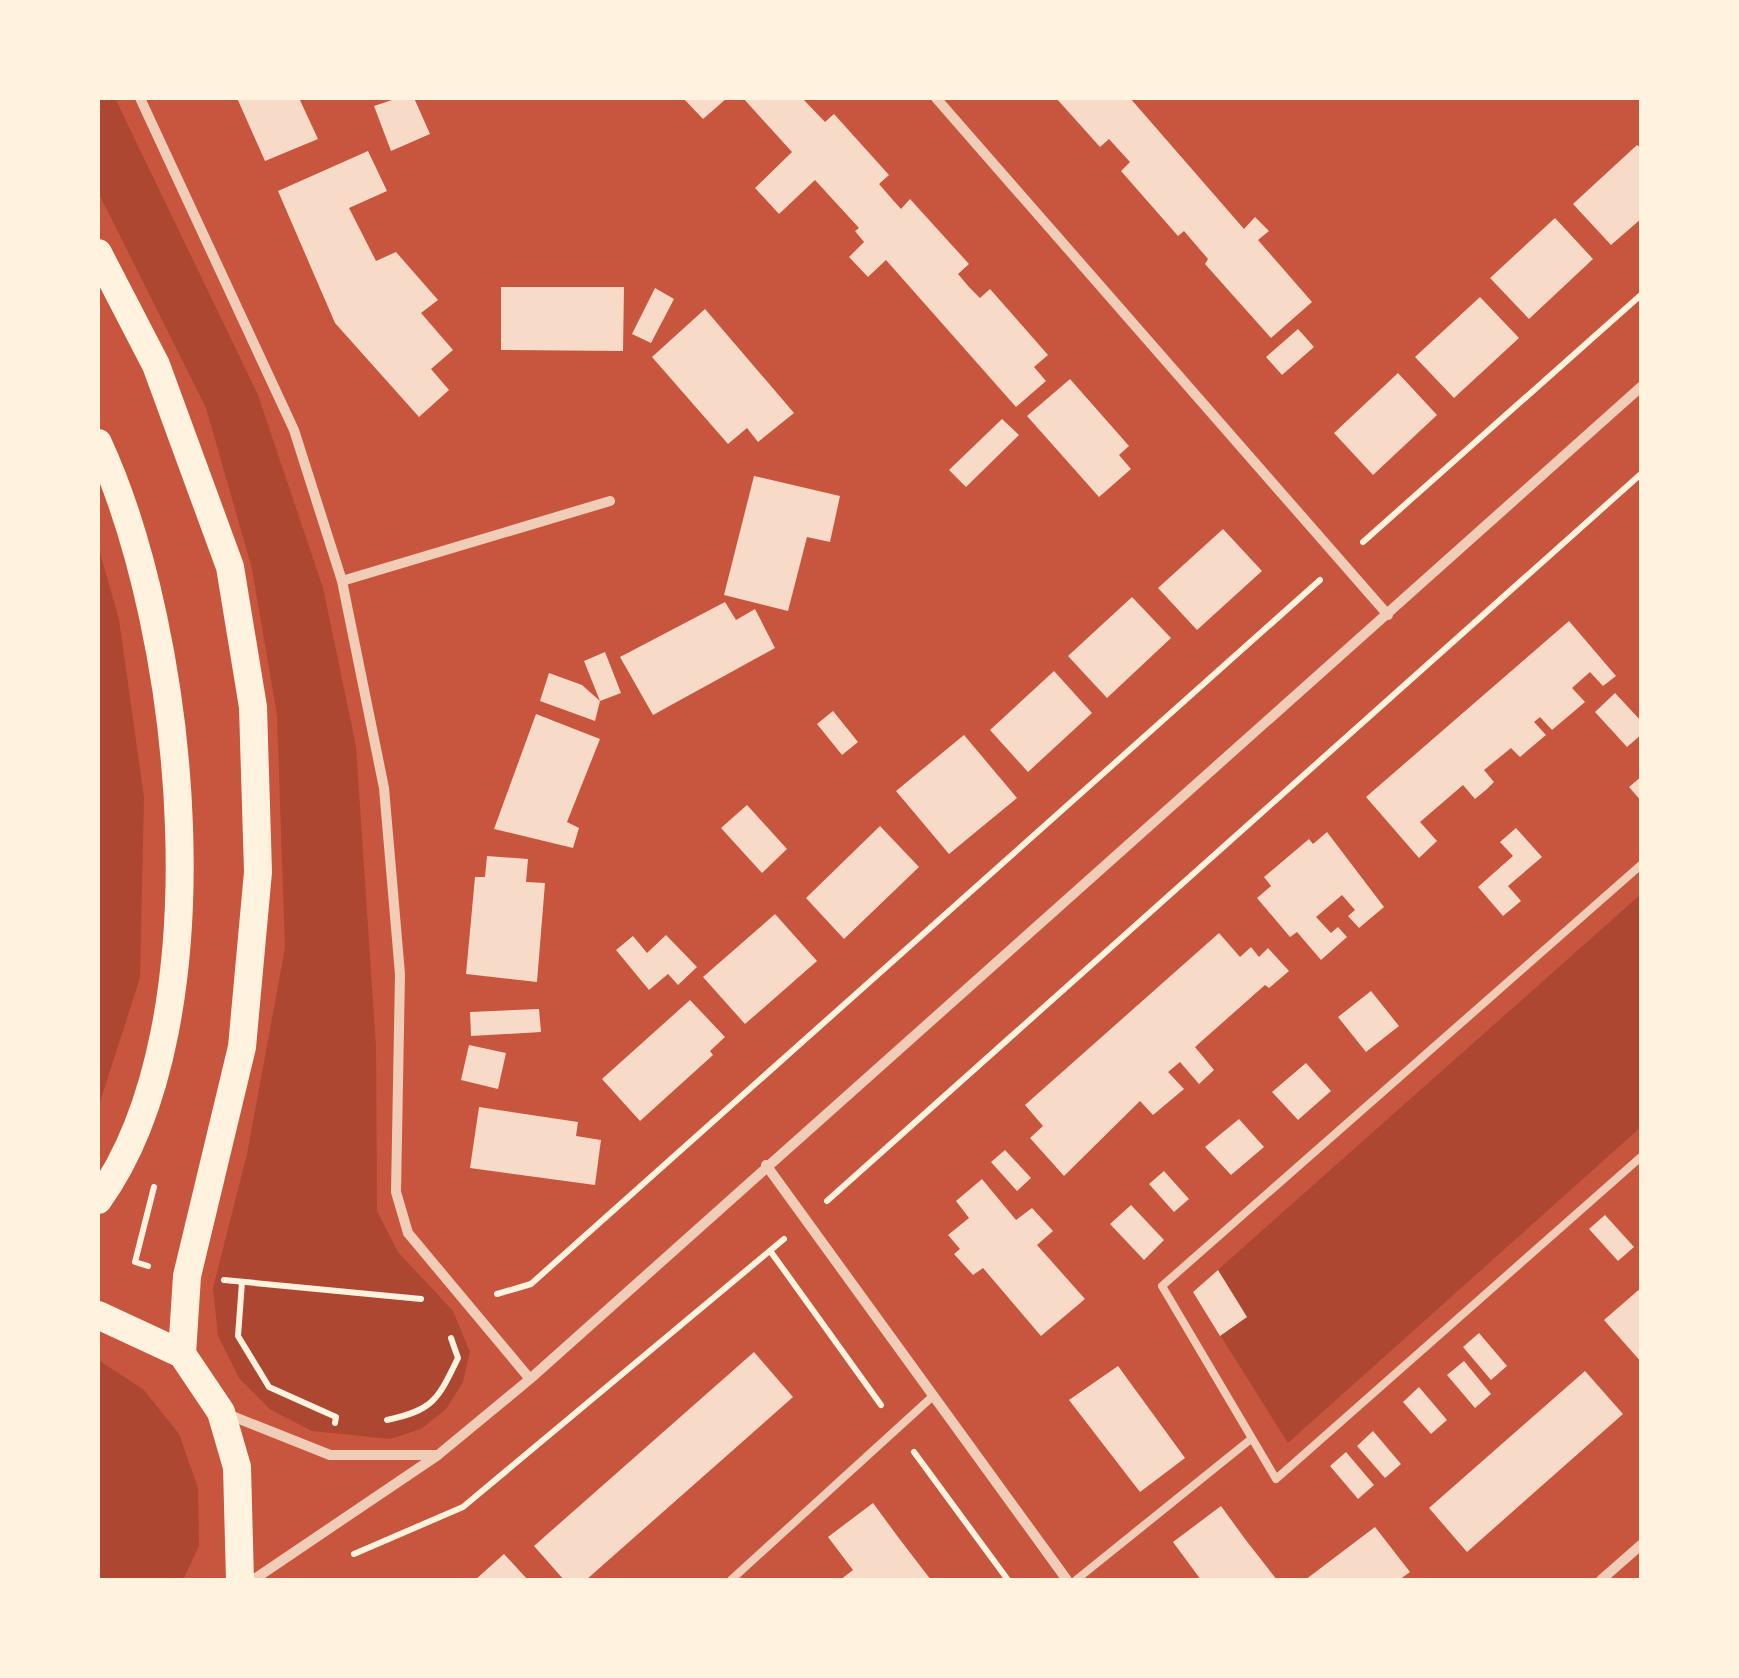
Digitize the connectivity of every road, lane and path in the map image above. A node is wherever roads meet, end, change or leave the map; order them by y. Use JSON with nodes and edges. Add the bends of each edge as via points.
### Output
{"nodes":[{"id":1,"x":140,"y":98,"type":"edge"},
{"id":2,"x":936,"y":98,"type":"edge"},
{"id":3,"x":98,"y":253,"type":"edge"},
{"id":4,"x":1642,"y":294,"type":"edge"},
{"id":5,"x":1642,"y":386,"type":"edge"},
{"id":6,"x":98,"y":444,"type":"edge"},
{"id":7,"x":1642,"y":473,"type":"edge"},
{"id":8,"x":610,"y":501,"type":"dead end"},
{"id":9,"x":1341,"y":561,"type":"junction"},
{"id":10,"x":342,"y":580,"type":"junction"},
{"id":11,"x":1388,"y":615,"type":"junction"},
{"id":12,"x":1642,"y":864,"type":"edge"},
{"id":13,"x":1642,"y":1156,"type":"edge"},
{"id":14,"x":766,"y":1165,"type":"junction"},
{"id":15,"x":118,"y":1171,"type":"junction"},
{"id":16,"x":98,"y":1200,"type":"edge"},
{"id":17,"x":805,"y":1220,"type":"junction"},
{"id":18,"x":187,"y":1276,"type":"junction"},
{"id":19,"x":438,"y":1301,"type":"junction"},
{"id":20,"x":465,"y":1304,"type":"junction"},
{"id":21,"x":98,"y":1314,"type":"edge"},
{"id":22,"x":182,"y":1354,"type":"junction"},
{"id":23,"x":530,"y":1379,"type":"junction"},
{"id":24,"x":933,"y":1396,"type":"junction"},
{"id":25,"x":221,"y":1412,"type":"junction"},
{"id":26,"x":336,"y":1417,"type":"dead end"},
{"id":27,"x":350,"y":1419,"type":"dead end"},
{"id":28,"x":378,"y":1422,"type":"dead end"},
{"id":29,"x":1250,"y":1439,"type":"junction"},
{"id":30,"x":438,"y":1455,"type":"junction"},
{"id":31,"x":1642,"y":1544,"type":"edge"},
{"id":32,"x":343,"y":1559,"type":"dead end"},
{"id":33,"x":240,"y":1580,"type":"edge"},
{"id":34,"x":253,"y":1580,"type":"edge"},
{"id":35,"x":730,"y":1580,"type":"edge"},
{"id":36,"x":1067,"y":1580,"type":"edge"},
{"id":37,"x":1076,"y":1580,"type":"edge"},
{"id":38,"x":1601,"y":1580,"type":"edge"}],
"edges":[{"from":1,"to":10,"type":"street","via":[[294,430]]},
{"from":2,"to":9,"type":"street"},
{"from":3,"to":18,"type":"highway","via":[[156,365],[230,568],[253,708],[258,872],[242,1047]]},
{"from":4,"to":9,"type":"path"},
{"from":5,"to":11,"type":"street"},
{"from":6,"to":15,"type":"highway","via":[[157,626],[175,781],[178,906],[168,1018],[150,1095]]},
{"from":7,"to":17,"type":"path"},
{"from":8,"to":10,"type":"street"},
{"from":9,"to":11,"type":"street"},
{"from":9,"to":20,"type":"path","via":[[531,1284]]},
{"from":10,"to":20,"type":"street","via":[[384,788],[400,974],[396,1192],[408,1232]]},
{"from":11,"to":14,"type":"street"},
{"from":12,"to":29,"type":"lane","via":[[1162,1286]]},
{"from":13,"to":29,"type":"lane","via":[[1276,1479]]},
{"from":14,"to":17,"type":"street"},
{"from":14,"to":23,"type":"street"},
{"from":15,"to":16,"type":"highway"},
{"from":15,"to":18,"type":"path","via":[[154,1187],[135,1262]]},
{"from":17,"to":24,"type":"street"},
{"from":17,"to":32,"type":"path","via":[[463,1507]]},
{"from":18,"to":19,"type":"path"},
{"from":18,"to":22,"type":"highway"},
{"from":19,"to":20,"type":"path"},
{"from":19,"to":28,"type":"path","via":[[458,1358],[440,1395],[421,1413]]},
{"from":20,"to":23,"type":"street"},
{"from":21,"to":22,"type":"highway"},
{"from":22,"to":25,"type":"highway"},
{"from":23,"to":30,"type":"street"},
{"from":24,"to":35,"type":"lane"},
{"from":24,"to":36,"type":"street"},
{"from":25,"to":30,"type":"street","via":[[330,1455]]},
{"from":25,"to":33,"type":"highway","via":[[238,1467]]},
{"from":26,"to":27,"type":"path"},
{"from":29,"to":37,"type":"lane"},
{"from":30,"to":34,"type":"street"},
{"from":31,"to":38,"type":"street"}]}
